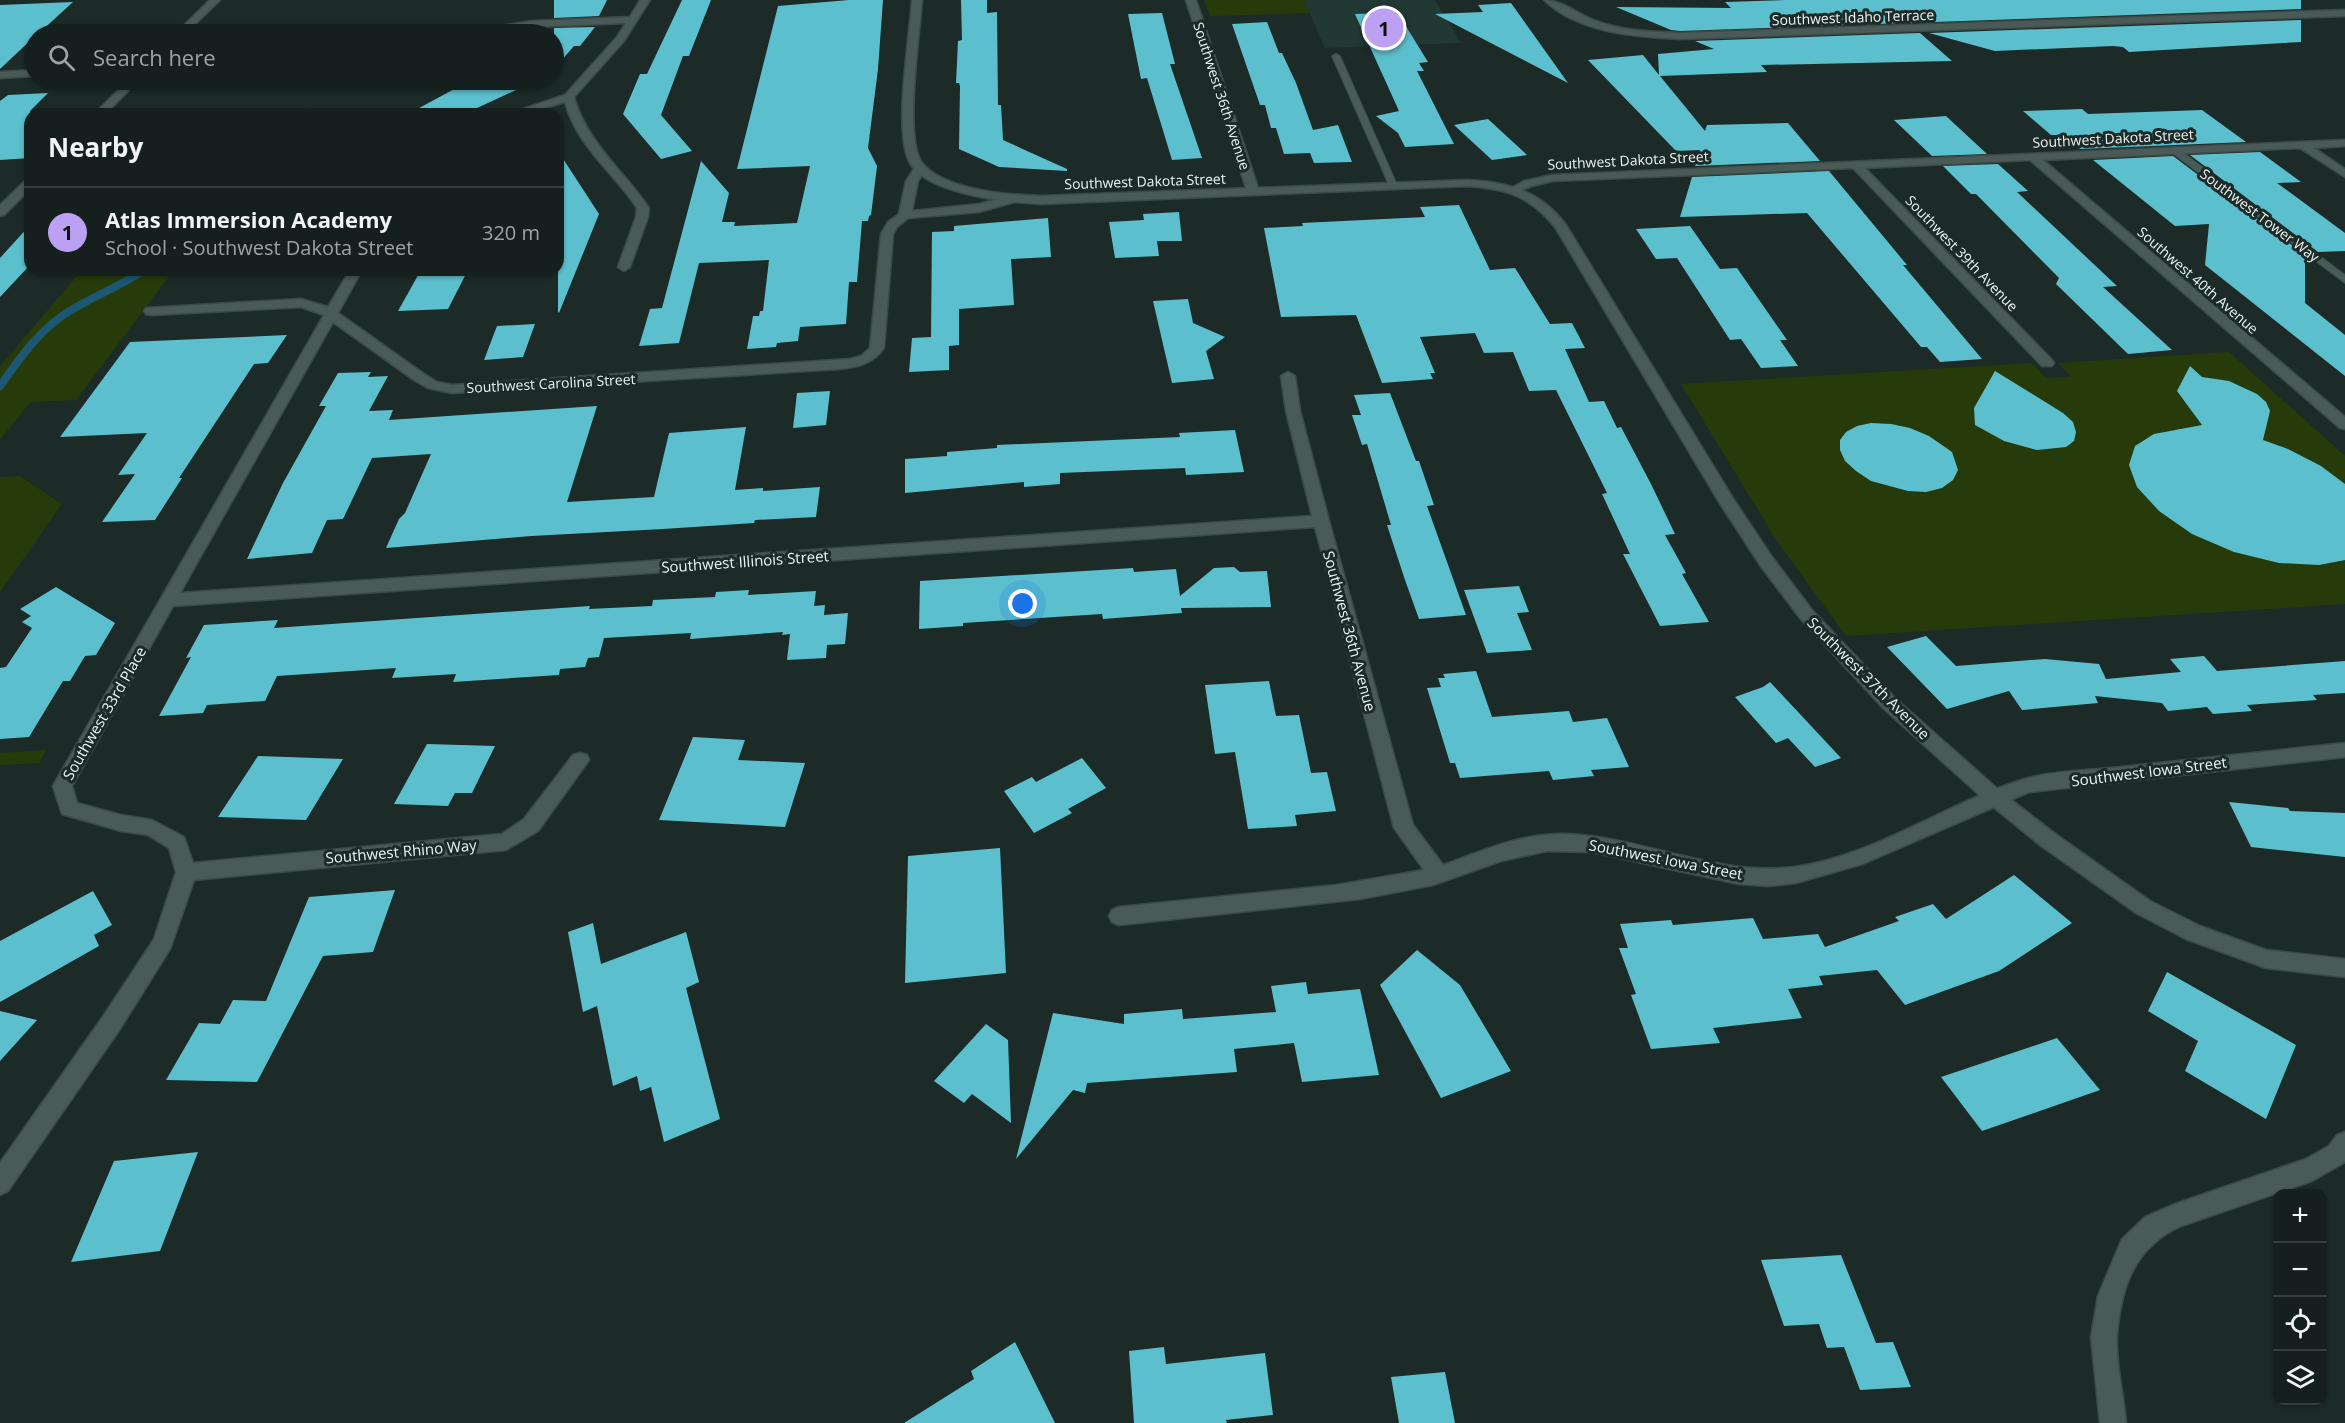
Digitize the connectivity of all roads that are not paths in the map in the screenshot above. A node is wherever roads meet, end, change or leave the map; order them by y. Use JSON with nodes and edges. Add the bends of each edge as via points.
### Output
{"nodes":[{"id":1,"x":215,"y":0,"type":"edge"},
{"id":2,"x":645,"y":0,"type":"edge"},
{"id":3,"x":917,"y":0,"type":"edge"},
{"id":4,"x":1191,"y":0,"type":"edge"},
{"id":5,"x":1549,"y":0,"type":"edge"},
{"id":6,"x":2345,"y":13,"type":"edge"},
{"id":7,"x":634,"y":20,"type":"junction"},
{"id":8,"x":190,"y":24,"type":"edge"},
{"id":9,"x":533,"y":24,"type":"edge"},
{"id":10,"x":1336,"y":56,"type":"dead end"},
{"id":11,"x":24,"y":74,"type":"edge"},
{"id":12,"x":0,"y":75,"type":"edge"},
{"id":13,"x":124,"y":90,"type":"edge"},
{"id":14,"x":569,"y":97,"type":"junction"},
{"id":15,"x":105,"y":108,"type":"edge"},
{"id":16,"x":533,"y":108,"type":"edge"},
{"id":17,"x":2345,"y":143,"type":"edge"},
{"id":18,"x":2304,"y":145,"type":"junction"},
{"id":19,"x":2174,"y":150,"type":"junction"},
{"id":20,"x":2032,"y":156,"type":"junction"},
{"id":21,"x":1856,"y":164,"type":"junction"},
{"id":22,"x":920,"y":168,"type":"junction"},
{"id":23,"x":2345,"y":174,"type":"edge"},
{"id":24,"x":1393,"y":185,"type":"junction"},
{"id":25,"x":24,"y":188,"type":"edge"},
{"id":26,"x":1516,"y":189,"type":"junction"},
{"id":27,"x":1253,"y":192,"type":"junction"},
{"id":28,"x":1014,"y":199,"type":"junction"},
{"id":29,"x":0,"y":212,"type":"edge"},
{"id":30,"x":905,"y":215,"type":"junction"},
{"id":31,"x":624,"y":267,"type":"dead end"},
{"id":32,"x":352,"y":276,"type":"edge"},
{"id":33,"x":2345,"y":280,"type":"edge"},
{"id":34,"x":151,"y":311,"type":"dead end"},
{"id":35,"x":330,"y":314,"type":"junction"},
{"id":36,"x":2047,"y":363,"type":"dead end"},
{"id":37,"x":1288,"y":376,"type":"dead end"},
{"id":38,"x":2345,"y":425,"type":"edge"},
{"id":39,"x":1320,"y":521,"type":"junction"},
{"id":40,"x":169,"y":600,"type":"junction"},
{"id":41,"x":2345,"y":750,"type":"edge"},
{"id":42,"x":580,"y":760,"type":"dead end"},
{"id":43,"x":1993,"y":796,"type":"junction"},
{"id":44,"x":186,"y":872,"type":"junction"},
{"id":45,"x":1438,"y":874,"type":"junction"},
{"id":46,"x":1119,"y":916,"type":"dead end"},
{"id":47,"x":2345,"y":968,"type":"edge"},
{"id":48,"x":2345,"y":1143,"type":"edge"},
{"id":49,"x":0,"y":1183,"type":"edge"},
{"id":50,"x":2113,"y":1423,"type":"edge"}],
"edges":[{"from":1,"to":8,"type":"street"},
{"from":2,"to":7,"type":"street"},
{"from":3,"to":22,"type":"street","via":[[909,144]]},
{"from":4,"to":27,"type":"street","name":"Southwest 36th Avenue"},
{"from":5,"to":6,"type":"street","name":"Southwest Idaho Terrace","via":[[1594,25],[1680,36]]},
{"from":7,"to":9,"type":"street"},
{"from":7,"to":14,"type":"street"},
{"from":10,"to":24,"type":"lane"},
{"from":11,"to":12,"type":"street"},
{"from":13,"to":15,"type":"street"},
{"from":14,"to":16,"type":"street"},
{"from":14,"to":31,"type":"street","via":[[572,115],[584,136],[643,208]]},
{"from":17,"to":18,"type":"street","name":"Southwest Dakota Street"},
{"from":18,"to":19,"type":"street","name":"Southwest Dakota Street"},
{"from":18,"to":23,"type":"street"},
{"from":19,"to":20,"type":"street","name":"Southwest Dakota Street"},
{"from":19,"to":33,"type":"lane","name":"Southwest Tower Way"},
{"from":20,"to":21,"type":"street","name":"Southwest Dakota Street"},
{"from":20,"to":38,"type":"street","name":"Southwest 40th Avenue"},
{"from":21,"to":26,"type":"street","name":"Southwest Dakota Street","via":[[1552,178]]},
{"from":21,"to":36,"type":"street","name":"Southwest 39th Avenue"},
{"from":22,"to":28,"type":"street","name":"Southwest Dakota Street","via":[[943,181]]},
{"from":22,"to":30,"type":"street","via":[[912,181]]},
{"from":24,"to":26,"type":"street","name":"Southwest Dakota Street","via":[[1467,183]]},
{"from":24,"to":27,"type":"street","name":"Southwest Dakota Street"},
{"from":25,"to":29,"type":"street"},
{"from":26,"to":43,"type":"street","name":"Southwest 37th Avenue","via":[[1535,198],[1560,225],[1727,502],[1786,589],[1889,703]]},
{"from":27,"to":28,"type":"street","name":"Southwest Dakota Street"},
{"from":28,"to":30,"type":"street","via":[[979,208]]},
{"from":30,"to":35,"type":"street","name":"Southwest Carolina Street","via":[[887,234],[877,348],[866,358],[839,365],[452,389],[419,377]]},
{"from":32,"to":35,"type":"street","name":"Southwest 33rd Place"},
{"from":34,"to":35,"type":"street","name":"Southwest Carolina Street","via":[[301,303]]},
{"from":35,"to":40,"type":"street","name":"Southwest 33rd Place"},
{"from":37,"to":39,"type":"street","name":"Southwest 36th Avenue"},
{"from":39,"to":40,"type":"street","name":"Southwest Illinois Street"},
{"from":39,"to":45,"type":"street","name":"Southwest 36th Avenue","via":[[1404,828]]},
{"from":40,"to":44,"type":"street","name":"Southwest 33rd Place","via":[[62,786],[69,808],[152,828],[177,843]]},
{"from":41,"to":43,"type":"street","name":"Southwest Iowa Street","via":[[2028,785]]},
{"from":42,"to":44,"type":"street","name":"Southwest Rhino Way","via":[[531,825],[506,842]]},
{"from":43,"to":45,"type":"street","name":"Southwest Iowa Street","via":[[1824,870],[1791,876],[1723,872],[1594,843],[1562,842],[1529,845]]},
{"from":43,"to":47,"type":"street","name":"Southwest 37th Avenue","via":[[2113,888],[2193,933],[2266,958]]},
{"from":44,"to":49,"type":"street","via":[[163,944]]},
{"from":45,"to":46,"type":"street","name":"Southwest Iowa Street","via":[[1355,891]]},
{"from":48,"to":50,"type":"street","via":[[2337,1154],[2312,1169],[2154,1226],[2131,1248],[2111,1296],[2104,1336]]}]}
